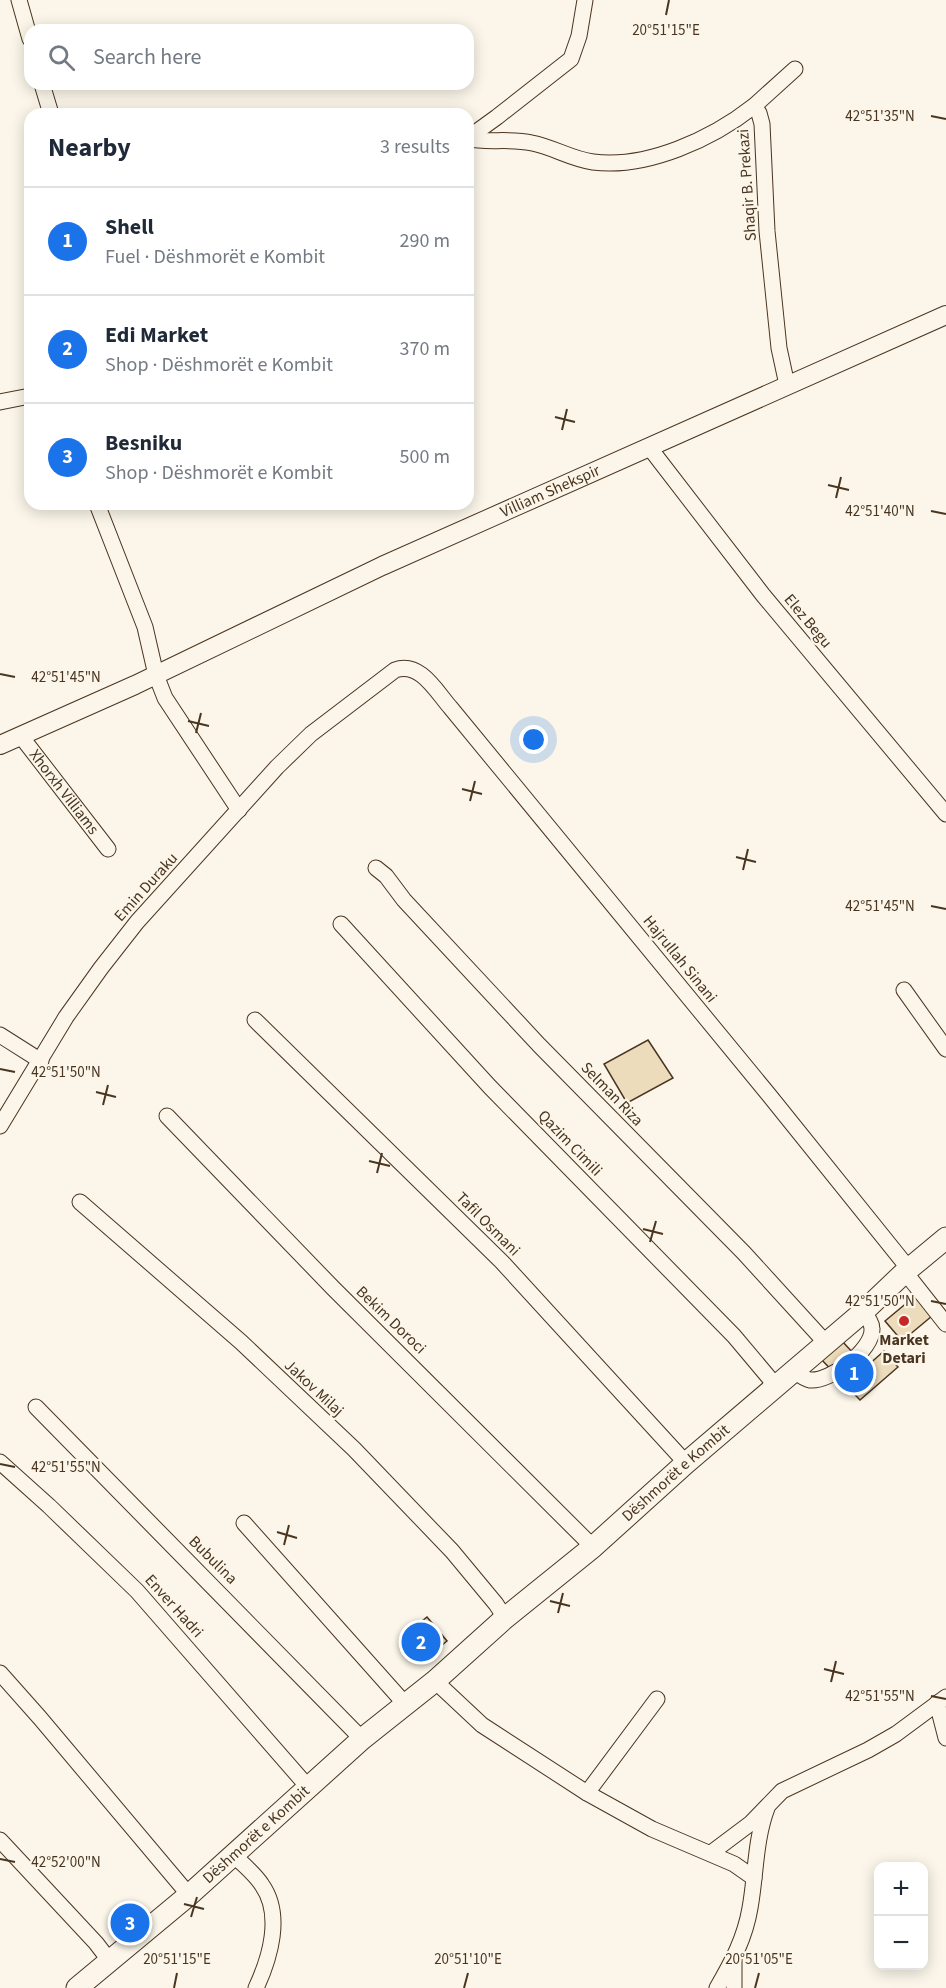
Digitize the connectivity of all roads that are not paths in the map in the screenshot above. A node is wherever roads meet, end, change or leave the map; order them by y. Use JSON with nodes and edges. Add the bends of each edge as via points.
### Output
{"nodes":[{"id":1,"x":19,"y":0,"type":"edge"},
{"id":2,"x":585,"y":0,"type":"edge"},
{"id":3,"x":26,"y":24,"type":"edge"},
{"id":4,"x":795,"y":69,"type":"dead end"},
{"id":5,"x":44,"y":90,"type":"edge"},
{"id":6,"x":753,"y":106,"type":"junction"},
{"id":7,"x":49,"y":108,"type":"edge"},
{"id":8,"x":474,"y":134,"type":"edge"},
{"id":9,"x":474,"y":138,"type":"edge"},
{"id":10,"x":946,"y":315,"type":"edge"},
{"id":11,"x":787,"y":385,"type":"junction"},
{"id":12,"x":24,"y":397,"type":"edge"},
{"id":13,"x":0,"y":402,"type":"edge"},
{"id":14,"x":649,"y":447,"type":"junction"},
{"id":15,"x":99,"y":510,"type":"edge"},
{"id":16,"x":421,"y":673,"type":"joint"},
{"id":17,"x":156,"y":675,"type":"junction"},
{"id":18,"x":20,"y":735,"type":"junction"},
{"id":19,"x":0,"y":745,"type":"edge"},
{"id":20,"x":239,"y":810,"type":"junction"},
{"id":21,"x":946,"y":814,"type":"edge"},
{"id":22,"x":108,"y":849,"type":"dead end"},
{"id":23,"x":376,"y":868,"type":"dead end"},
{"id":24,"x":341,"y":924,"type":"dead end"},
{"id":25,"x":904,"y":990,"type":"dead end"},
{"id":26,"x":255,"y":1020,"type":"dead end"},
{"id":27,"x":0,"y":1035,"type":"edge"},
{"id":28,"x":946,"y":1048,"type":"edge"},
{"id":29,"x":41,"y":1061,"type":"junction"},
{"id":30,"x":167,"y":1116,"type":"dead end"},
{"id":31,"x":0,"y":1126,"type":"edge"},
{"id":32,"x":80,"y":1202,"type":"dead end"},
{"id":33,"x":103,"y":1235,"type":"dead end"},
{"id":34,"x":946,"y":1238,"type":"edge"},
{"id":35,"x":907,"y":1271,"type":"junction"},
{"id":36,"x":863,"y":1312,"type":"junction"},
{"id":37,"x":946,"y":1324,"type":"edge"},
{"id":38,"x":826,"y":1343,"type":"junction"},
{"id":39,"x":794,"y":1370,"type":"junction"},
{"id":40,"x":776,"y":1386,"type":"junction"},
{"id":41,"x":36,"y":1407,"type":"dead end"},
{"id":42,"x":0,"y":1462,"type":"edge"},
{"id":43,"x":686,"y":1463,"type":"junction"},
{"id":44,"x":244,"y":1523,"type":"dead end"},
{"id":45,"x":593,"y":1547,"type":"junction"},
{"id":46,"x":505,"y":1618,"type":"junction"},
{"id":47,"x":0,"y":1673,"type":"edge"},
{"id":48,"x":435,"y":1681,"type":"junction"},
{"id":49,"x":657,"y":1699,"type":"dead end"},
{"id":50,"x":942,"y":1700,"type":"edge"},
{"id":51,"x":406,"y":1705,"type":"junction"},
{"id":52,"x":946,"y":1738,"type":"edge"},
{"id":53,"x":362,"y":1739,"type":"junction"},
{"id":54,"x":308,"y":1787,"type":"junction"},
{"id":55,"x":586,"y":1793,"type":"junction"},
{"id":56,"x":769,"y":1803,"type":"junction"},
{"id":57,"x":0,"y":1840,"type":"edge"},
{"id":58,"x":711,"y":1853,"type":"junction"},
{"id":59,"x":233,"y":1855,"type":"junction"},
{"id":60,"x":754,"y":1878,"type":"junction"},
{"id":61,"x":189,"y":1895,"type":"junction"},
{"id":62,"x":734,"y":1959,"type":"junction"},
{"id":63,"x":109,"y":1960,"type":"junction"},
{"id":64,"x":77,"y":1988,"type":"edge"},
{"id":65,"x":256,"y":1988,"type":"edge"},
{"id":66,"x":717,"y":1988,"type":"edge"},
{"id":67,"x":734,"y":1988,"type":"edge"}],
"edges":[{"from":1,"to":3,"type":"street"},
{"from":2,"to":8,"type":"street","name":"Shaqir B. Prekazi","via":[[571,58]]},
{"from":4,"to":6,"type":"street"},
{"from":5,"to":7,"type":"street"},
{"from":6,"to":9,"type":"street","name":"Shaqir B. Prekazi","via":[[693,142],[616,164],[570,158],[534,143]]},
{"from":6,"to":11,"type":"street","name":"Shaqir B. Prekazi","via":[[762,124],[767,231],[779,348]]},
{"from":10,"to":11,"type":"street","name":"Villiam Shekspir"},
{"from":11,"to":14,"type":"street","name":"Villiam Shekspir"},
{"from":12,"to":13,"type":"street"},
{"from":14,"to":17,"type":"street","name":"Villiam Shekspir","via":[[382,566]]},
{"from":14,"to":21,"type":"street","name":"Elez Begu","via":[[763,595]]},
{"from":15,"to":17,"type":"street","via":[[145,627]]},
{"from":16,"to":20,"type":"street","name":"Emin Duraku","via":[[407,668],[395,670],[352,701],[311,734]]},
{"from":16,"to":35,"type":"street","name":"Hajrullah Sinani","via":[[770,1095]]},
{"from":17,"to":18,"type":"street","name":"Xhorxh Villiams"},
{"from":17,"to":20,"type":"street","via":[[173,711]]},
{"from":18,"to":19,"type":"street","name":"Xhorxh Villiams"},
{"from":18,"to":22,"type":"street","name":"Xhorxh Villiams"},
{"from":20,"to":29,"type":"street","name":"Emin Duraku","via":[[137,922],[72,1009]]},
{"from":23,"to":38,"type":"street","name":"Selman Riza","via":[[546,1053],[736,1245]]},
{"from":24,"to":40,"type":"street","name":"Qazim Cimili","via":[[490,1087],[734,1336]]},
{"from":25,"to":28,"type":"street"},
{"from":26,"to":43,"type":"street","name":"Tafil Osmani","via":[[502,1262]]},
{"from":27,"to":29,"type":"street"},
{"from":29,"to":31,"type":"street","name":"Emin Duraku"},
{"from":30,"to":45,"type":"street","name":"Bekim Doroci"},
{"from":32,"to":46,"type":"street","name":"Jakov Milaj","via":[[241,1342],[354,1449],[452,1551]]},
{"from":33,"to":46,"type":"street","via":[[243,1354],[404,1511],[489,1607]]},
{"from":34,"to":35,"type":"main road","name":"Dëshmorët e Kombit"},
{"from":35,"to":36,"type":"main road","name":"Dëshmorët e Kombit"},
{"from":35,"to":37,"type":"street","name":"Hajrullah Sinani"},
{"from":36,"to":38,"type":"main road","name":"Dëshmorët e Kombit"},
{"from":36,"to":39,"type":"street","via":[[870,1322],[871,1335],[842,1368],[830,1376],[810,1380]]},
{"from":38,"to":39,"type":"main road","name":"Dëshmorët e Kombit"},
{"from":39,"to":40,"type":"main road","name":"Dëshmorët e Kombit"},
{"from":40,"to":43,"type":"main road","name":"Dëshmorët e Kombit"},
{"from":41,"to":53,"type":"street","name":"Bubulina"},
{"from":42,"to":54,"type":"street","name":"Enver Hadri","via":[[137,1591]]},
{"from":43,"to":45,"type":"main road","name":"Dëshmorët e Kombit"},
{"from":44,"to":51,"type":"street"},
{"from":45,"to":46,"type":"main road","name":"Dëshmorët e Kombit"},
{"from":46,"to":48,"type":"main road","name":"Dëshmorët e Kombit"},
{"from":47,"to":61,"type":"street"},
{"from":48,"to":51,"type":"main road","name":"Dëshmorët e Kombit"},
{"from":48,"to":55,"type":"street","via":[[482,1725]]},
{"from":49,"to":55,"type":"street"},
{"from":50,"to":52,"type":"street"},
{"from":50,"to":56,"type":"street","via":[[896,1734],[782,1791]]},
{"from":51,"to":53,"type":"main road","name":"Dëshmorët e Kombit"},
{"from":53,"to":54,"type":"main road","name":"Dëshmorët e Kombit"},
{"from":54,"to":59,"type":"main road","name":"Dëshmorët e Kombit"},
{"from":55,"to":58,"type":"street","via":[[652,1829]]},
{"from":56,"to":58,"type":"street","via":[[751,1823]]},
{"from":56,"to":60,"type":"street","via":[[760,1829]]},
{"from":57,"to":63,"type":"street"},
{"from":58,"to":60,"type":"street"},
{"from":59,"to":61,"type":"main road","name":"Dëshmorët e Kombit"},
{"from":59,"to":65,"type":"street","via":[[262,1884],[270,1900],[273,1934]]},
{"from":60,"to":62,"type":"street","via":[[748,1919]]},
{"from":61,"to":63,"type":"main road","name":"Dëshmorët e Kombit"},
{"from":62,"to":66,"type":"street"},
{"from":62,"to":67,"type":"street"},
{"from":63,"to":64,"type":"main road","name":"Dëshmorët e Kombit"}]}
